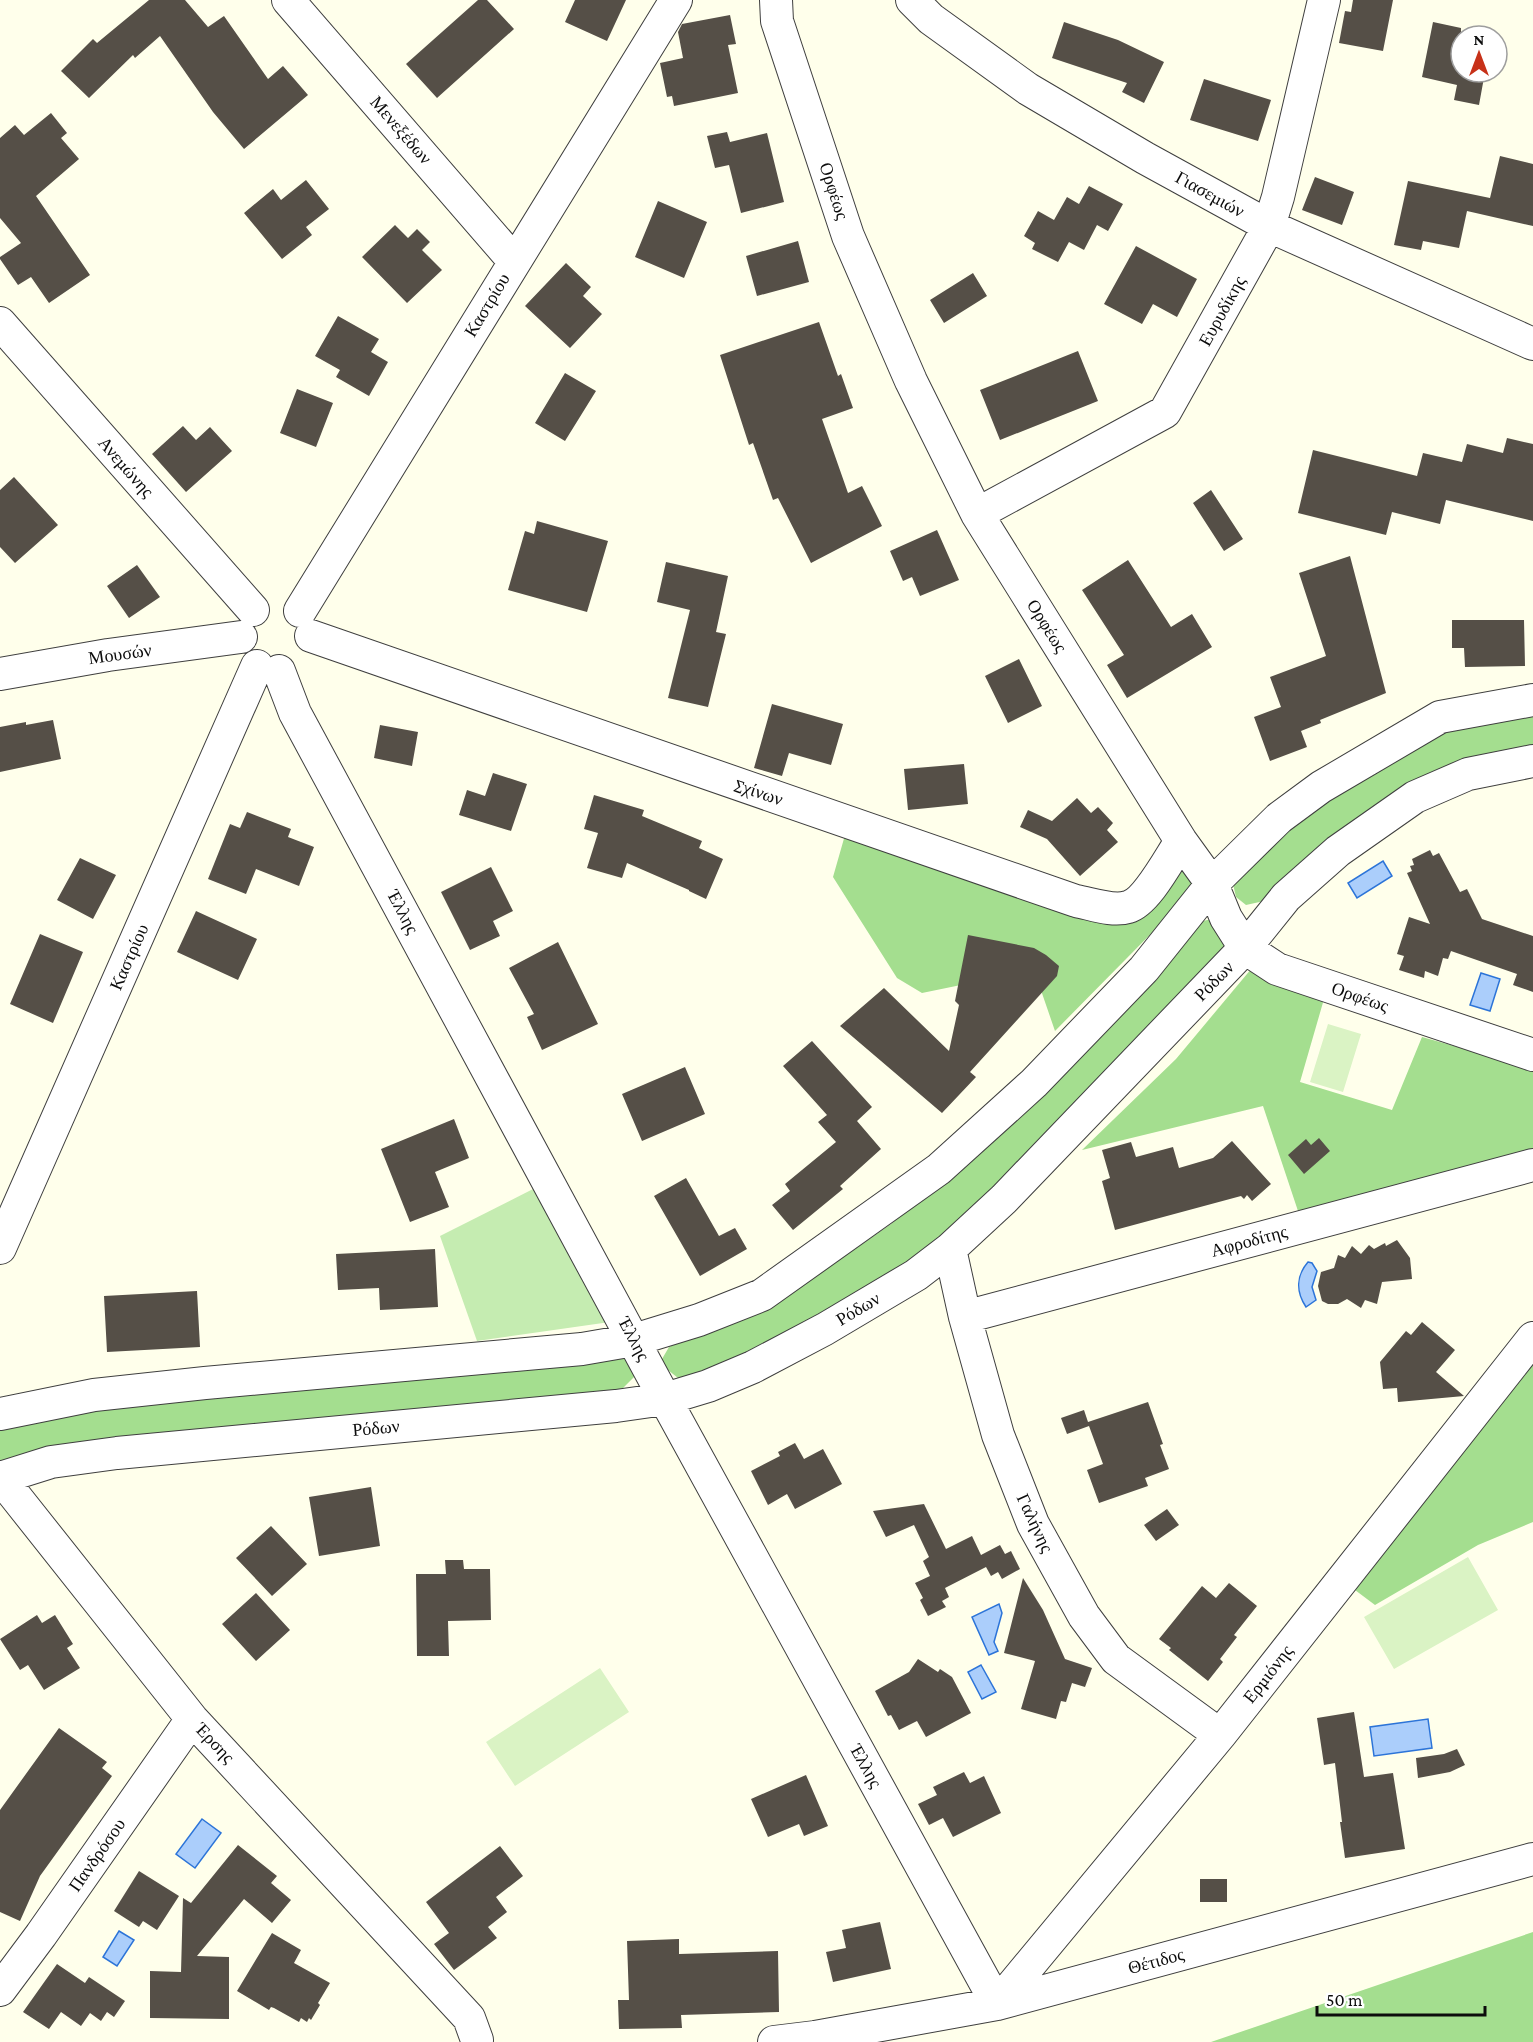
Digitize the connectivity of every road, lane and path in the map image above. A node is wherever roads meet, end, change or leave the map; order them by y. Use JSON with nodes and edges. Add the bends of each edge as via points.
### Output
{"nodes":[{"id":1,"x":288,"y":0,"type":"edge"},
{"id":2,"x":676,"y":0,"type":"edge"},
{"id":3,"x":776,"y":0,"type":"edge"},
{"id":4,"x":912,"y":0,"type":"edge"},
{"id":5,"x":1324,"y":0,"type":"edge"},
{"id":6,"x":1269,"y":226,"type":"junction"},
{"id":7,"x":514,"y":261,"type":"junction"},
{"id":8,"x":0,"y":323,"type":"edge"},
{"id":9,"x":1533,"y":344,"type":"edge"},
{"id":10,"x":977,"y":514,"type":"junction"},
{"id":11,"x":247,"y":624,"type":"junction"},
{"id":12,"x":306,"y":624,"type":"junction"},
{"id":13,"x":268,"y":669,"type":"junction"},
{"id":14,"x":0,"y":674,"type":"edge"},
{"id":15,"x":1533,"y":700,"type":"edge"},
{"id":16,"x":1533,"y":761,"type":"edge"},
{"id":17,"x":1181,"y":841,"type":"junction"},
{"id":18,"x":1212,"y":884,"type":"junction"},
{"id":19,"x":1245,"y":948,"type":"junction"},
{"id":20,"x":1533,"y":1055,"type":"edge"},
{"id":21,"x":1533,"y":1165,"type":"edge"},
{"id":22,"x":0,"y":1248,"type":"edge"},
{"id":23,"x":950,"y":1249,"type":"junction"},
{"id":24,"x":965,"y":1317,"type":"junction"},
{"id":25,"x":1533,"y":1338,"type":"edge"},
{"id":26,"x":634,"y":1340,"type":"junction"},
{"id":27,"x":665,"y":1399,"type":"junction"},
{"id":28,"x":0,"y":1414,"type":"edge"},
{"id":29,"x":0,"y":1478,"type":"edge"},
{"id":30,"x":192,"y":1719,"type":"junction"},
{"id":31,"x":1220,"y":1736,"type":"junction"},
{"id":32,"x":1533,"y":1859,"type":"edge"},
{"id":33,"x":0,"y":1990,"type":"edge"},
{"id":34,"x":996,"y":2004,"type":"junction"},
{"id":35,"x":467,"y":2041,"type":"edge"},
{"id":36,"x":774,"y":2042,"type":"edge"}],
"edges":[{"from":1,"to":7,"type":"street","name":"Μενεξέδων"},
{"from":2,"to":7,"type":"street","name":"Καστρίου"},
{"from":3,"to":10,"type":"street","name":"Ορφέως","via":[[777,21],[848,236],[911,381]]},
{"from":4,"to":6,"type":"street","name":"Γιασεμιών","via":[[931,19],[1028,89]]},
{"from":5,"to":6,"type":"street","name":"Ευρυδίκης"},
{"from":6,"to":9,"type":"street","name":"Γιασεμιών"},
{"from":6,"to":10,"type":"street","name":"Ευρυδίκης","via":[[1165,412]]},
{"from":7,"to":12,"type":"street","name":"Καστρίου"},
{"from":8,"to":11,"type":"street","name":"Ανεμώνης"},
{"from":10,"to":17,"type":"street","name":"Ορφέως"},
{"from":11,"to":12,"type":"street","via":[[268,603],[284,603]]},
{"from":11,"to":13,"type":"street","via":[[245,653]]},
{"from":11,"to":14,"type":"street","name":"Μουσών"},
{"from":12,"to":13,"type":"street","via":[[307,652],[297,665]]},
{"from":12,"to":17,"type":"street","name":"Σχίνων","via":[[1076,901],[1129,907],[1144,897]]},
{"from":13,"to":22,"type":"street","name":"Καστρίου"},
{"from":13,"to":26,"type":"street","name":"Έλλης"},
{"from":15,"to":18,"type":"street","via":[[1440,717],[1384,748],[1279,818]]},
{"from":16,"to":19,"type":"street","name":"Ρόδων","via":[[1468,774],[1414,797],[1338,851],[1286,897]]},
{"from":17,"to":18,"type":"street","name":"Ορφέως"},
{"from":18,"to":19,"type":"street","name":"Ορφέως","via":[[1226,918]]},
{"from":18,"to":26,"type":"street","via":[[1144,969],[1034,1083],[939,1169],[762,1295]]},
{"from":19,"to":20,"type":"street","name":"Ορφέως","via":[[1277,969]]},
{"from":19,"to":23,"type":"street","name":"Ρόδων","via":[[1005,1199]]},
{"from":21,"to":24,"type":"street","name":"Αφροδίτης"},
{"from":23,"to":24,"type":"street","name":"Γαλήνης"},
{"from":23,"to":27,"type":"street","name":"Ρόδων","via":[[916,1275],[753,1367]]},
{"from":24,"to":31,"type":"street","name":"Γαλήνης","via":[[998,1435],[1032,1524],[1084,1616],[1116,1659]]},
{"from":25,"to":31,"type":"street","name":"Ερμιόνης"},
{"from":26,"to":27,"type":"street","name":"Έλλης"},
{"from":26,"to":28,"type":"street","via":[[582,1349],[94,1395]]},
{"from":27,"to":29,"type":"street","name":"Ρόδων","via":[[117,1453],[51,1462]]},
{"from":27,"to":34,"type":"street","name":"Έλλης"},
{"from":29,"to":30,"type":"street","name":"Έρσης"},
{"from":30,"to":33,"type":"street","name":"Πανδρόσου"},
{"from":30,"to":35,"type":"street","name":"Έρσης","via":[[469,2018]]},
{"from":31,"to":34,"type":"street","name":"Ερμιόνης"},
{"from":32,"to":34,"type":"street","name":"Θέτιδος"},
{"from":34,"to":36,"type":"street","name":"Θέτιδος"}]}
